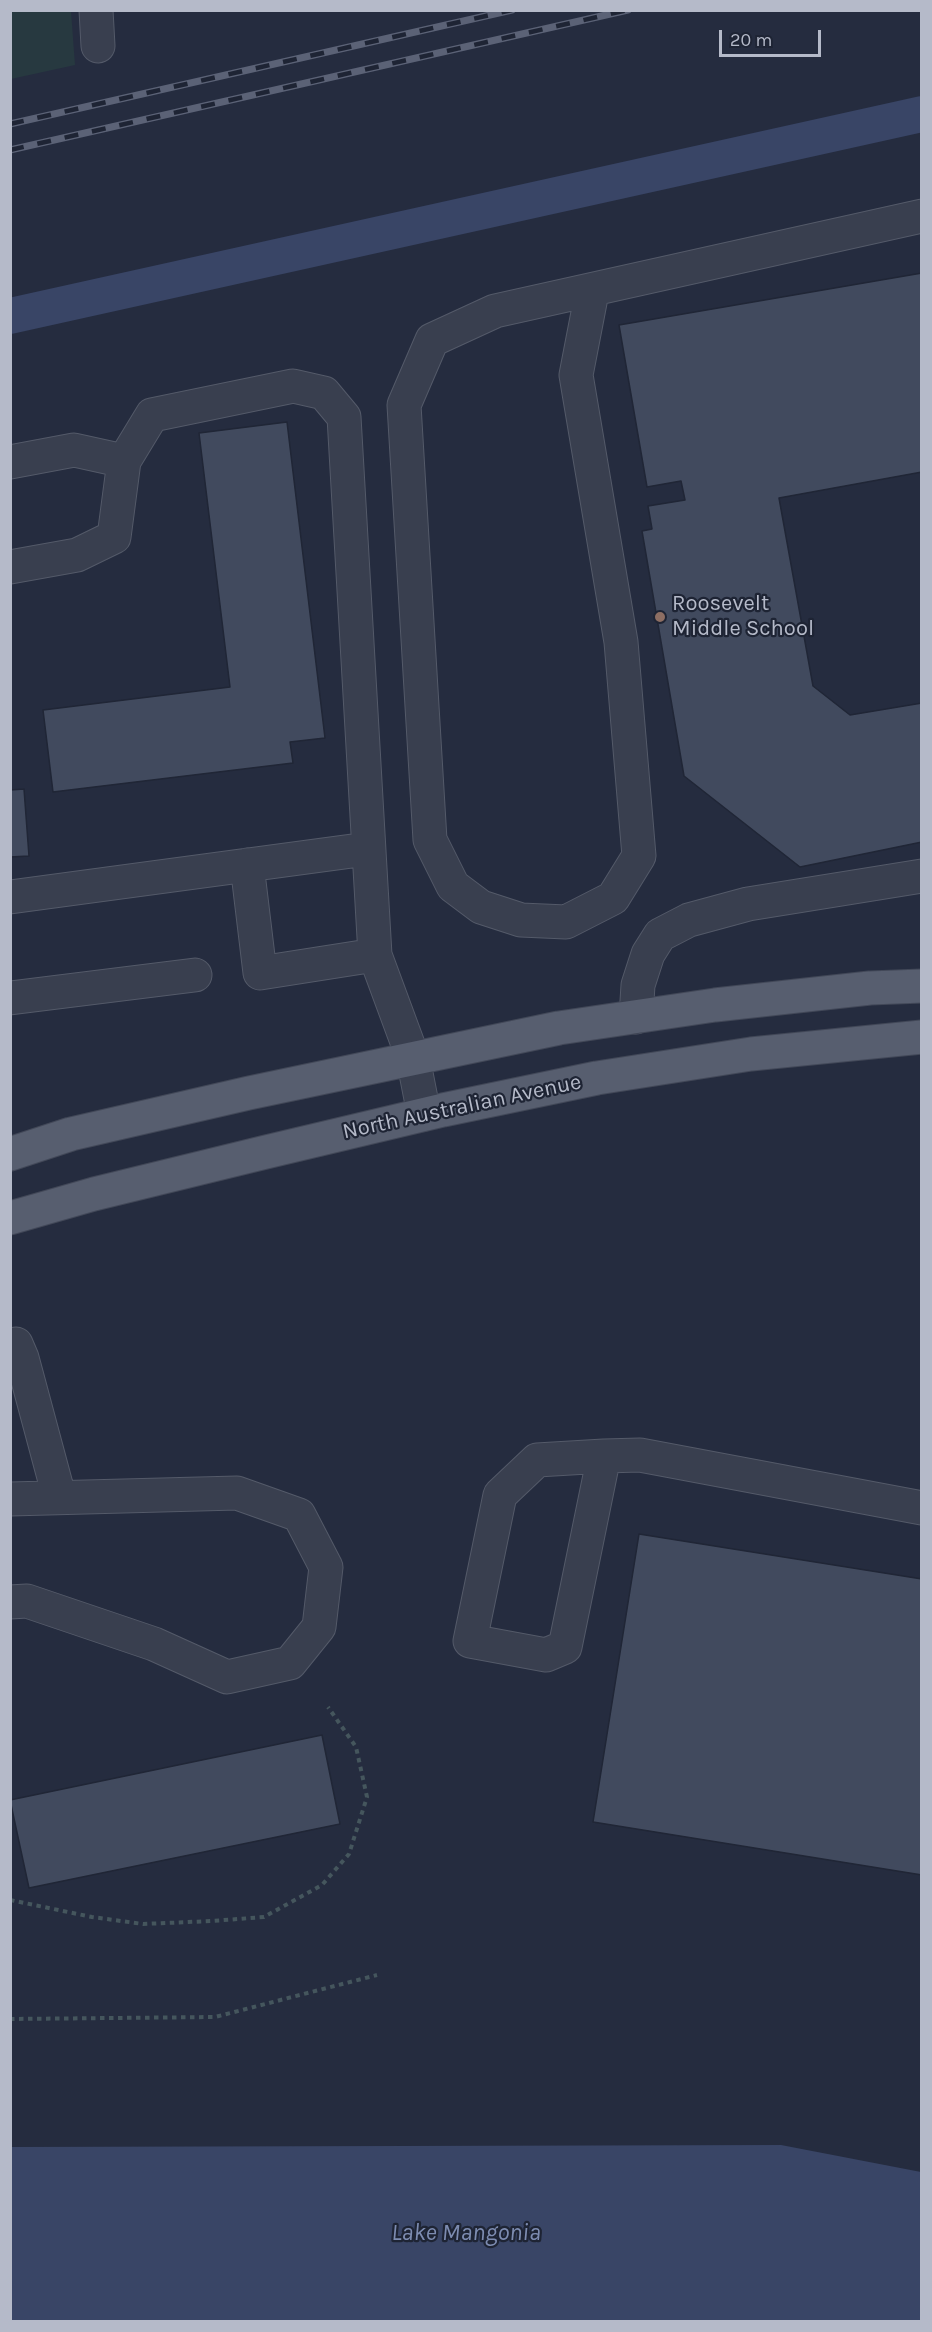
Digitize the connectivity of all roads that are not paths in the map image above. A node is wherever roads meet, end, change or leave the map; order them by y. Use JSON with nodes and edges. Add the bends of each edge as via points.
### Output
{"nodes":[{"id":1,"x":96,"y":10,"type":"edge"},
{"id":2,"x":98,"y":46,"type":"dead end"},
{"id":3,"x":921,"y":216,"type":"edge"},
{"id":4,"x":592,"y":292,"type":"junction"},
{"id":5,"x":124,"y":461,"type":"junction"},
{"id":6,"x":10,"y":462,"type":"edge"},
{"id":7,"x":10,"y":567,"type":"edge"},
{"id":8,"x":368,"y":849,"type":"junction"},
{"id":9,"x":247,"y":865,"type":"junction"},
{"id":10,"x":921,"y":876,"type":"edge"},
{"id":11,"x":10,"y":897,"type":"edge"},
{"id":12,"x":375,"y":955,"type":"junction"},
{"id":13,"x":195,"y":975,"type":"dead end"},
{"id":14,"x":921,"y":986,"type":"edge"},
{"id":15,"x":10,"y":998,"type":"edge"},
{"id":16,"x":636,"y":1017,"type":"junction"},
{"id":17,"x":921,"y":1037,"type":"edge"},
{"id":18,"x":412,"y":1058,"type":"junction"},
{"id":19,"x":424,"y":1114,"type":"junction"},
{"id":20,"x":10,"y":1154,"type":"edge"},
{"id":21,"x":10,"y":1218,"type":"edge"},
{"id":22,"x":12,"y":1338,"type":"edge"},
{"id":23,"x":604,"y":1456,"type":"junction"},
{"id":24,"x":59,"y":1496,"type":"junction"},
{"id":25,"x":10,"y":1499,"type":"edge"},
{"id":26,"x":921,"y":1508,"type":"edge"},
{"id":27,"x":10,"y":1602,"type":"edge"}],
"edges":[{"from":1,"to":2,"type":"street"},
{"from":3,"to":4,"type":"street"},
{"from":4,"to":4,"type":"street","via":[[489,313],[432,340],[404,405],[430,840],[453,886],[481,907],[521,920],[566,922],[614,898],[639,855],[621,642],[576,375]]},
{"from":5,"to":6,"type":"street","via":[[74,450]]},
{"from":5,"to":7,"type":"street","via":[[114,537],[77,555]]},
{"from":5,"to":8,"type":"street","via":[[152,415],[293,386],[324,393],[344,417]]},
{"from":8,"to":9,"type":"street"},
{"from":8,"to":12,"type":"street"},
{"from":9,"to":11,"type":"street"},
{"from":9,"to":12,"type":"street","via":[[260,973]]},
{"from":10,"to":16,"type":"street","via":[[748,904],[689,920],[660,935],[648,954],[638,985]]},
{"from":12,"to":18,"type":"street"},
{"from":13,"to":15,"type":"street"},
{"from":14,"to":16,"type":"main road","via":[[870,988]]},
{"from":16,"to":18,"type":"main road","via":[[559,1028]]},
{"from":17,"to":19,"type":"main road","name":"North Australian Avenue","via":[[751,1054],[597,1078]]},
{"from":18,"to":19,"type":"street"},
{"from":18,"to":20,"type":"main road","via":[[71,1134]]},
{"from":19,"to":21,"type":"main road","name":"North Australian Avenue"},
{"from":22,"to":24,"type":"street"},
{"from":23,"to":23,"type":"street","via":[[565,1647],[546,1654],[470,1641],[500,1495],[537,1460]]},
{"from":23,"to":26,"type":"street","via":[[640,1455]]},
{"from":24,"to":25,"type":"street"},
{"from":24,"to":27,"type":"street","via":[[237,1493],[299,1515],[326,1567],[319,1627],[290,1663],[227,1677],[154,1644],[27,1601]]}]}
